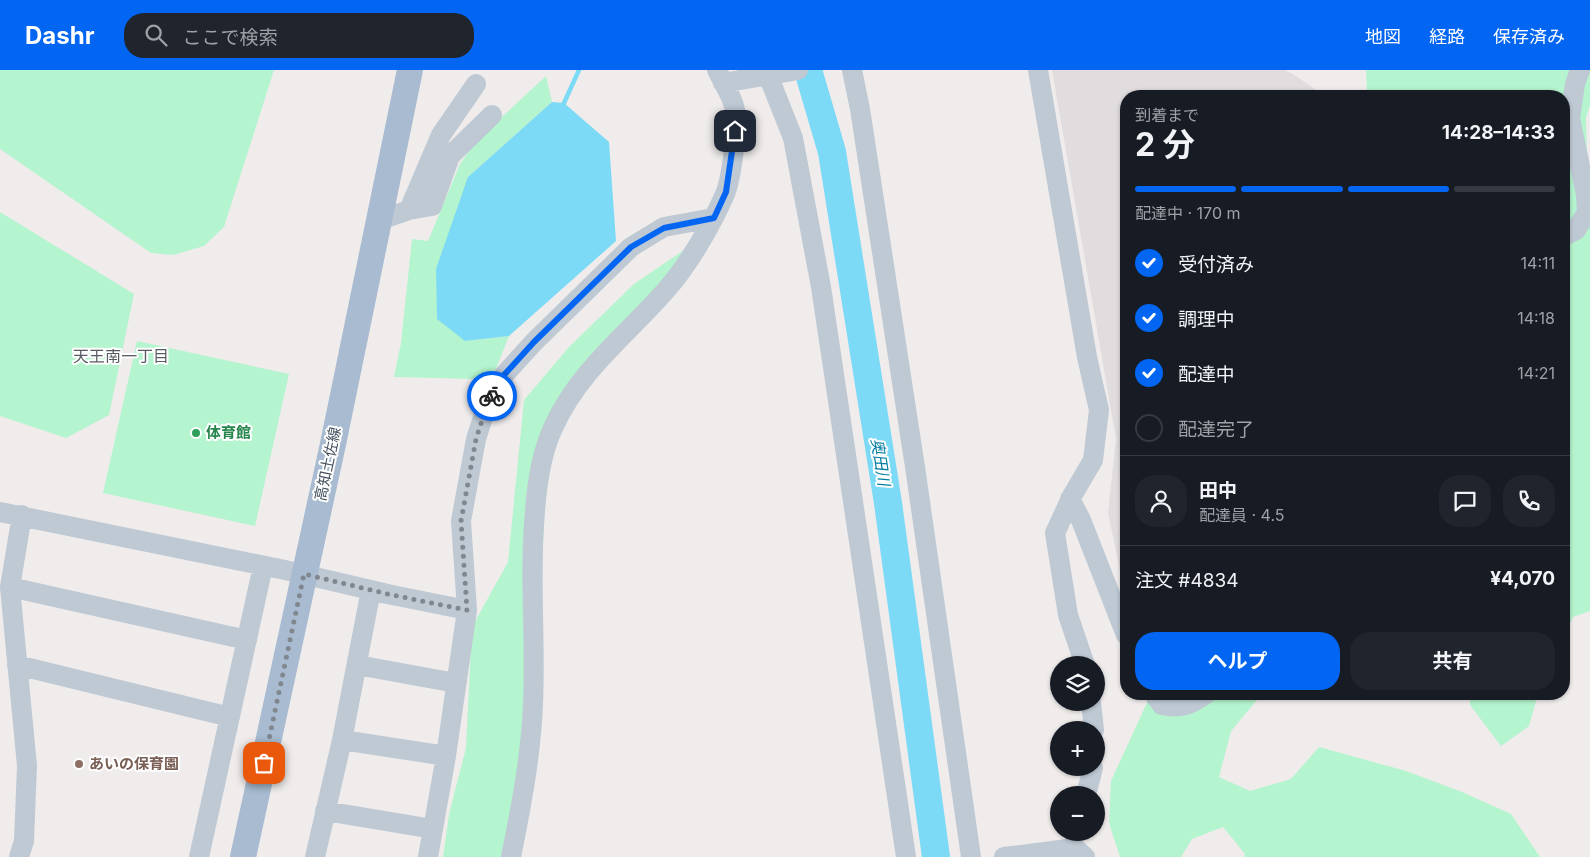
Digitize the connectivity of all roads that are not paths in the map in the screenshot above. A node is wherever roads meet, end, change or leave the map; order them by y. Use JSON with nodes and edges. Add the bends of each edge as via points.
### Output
{"nodes":[{"id":1,"x":410,"y":70,"type":"edge"},
{"id":2,"x":852,"y":70,"type":"edge"},
{"id":3,"x":1038,"y":70,"type":"edge"},
{"id":4,"x":1580,"y":70,"type":"edge"},
{"id":5,"x":779,"y":72,"type":"edge"},
{"id":6,"x":720,"y":76,"type":"edge"},
{"id":7,"x":476,"y":84,"type":"dead end"},
{"id":8,"x":492,"y":114,"type":"dead end"},
{"id":9,"x":1570,"y":118,"type":"edge"},
{"id":10,"x":1570,"y":118,"type":"edge"},
{"id":11,"x":409,"y":210,"type":"junction"},
{"id":12,"x":714,"y":218,"type":"junction"},
{"id":13,"x":380,"y":220,"type":"junction"},
{"id":14,"x":1570,"y":233,"type":"edge"},
{"id":15,"x":1070,"y":498,"type":"junction"},
{"id":16,"x":0,"y":512,"type":"edge"},
{"id":17,"x":22,"y":515,"type":"junction"},
{"id":18,"x":263,"y":566,"type":"junction"},
{"id":19,"x":304,"y":574,"type":"junction"},
{"id":20,"x":10,"y":587,"type":"junction"},
{"id":21,"x":371,"y":590,"type":"junction"},
{"id":22,"x":467,"y":610,"type":"junction"},
{"id":23,"x":1120,"y":620,"type":"edge"},
{"id":24,"x":247,"y":640,"type":"junction"},
{"id":25,"x":1082,"y":656,"type":"edge"},
{"id":26,"x":17,"y":665,"type":"junction"},
{"id":27,"x":357,"y":665,"type":"junction"},
{"id":28,"x":456,"y":683,"type":"junction"},
{"id":29,"x":1158,"y":700,"type":"edge"},
{"id":30,"x":1198,"y":700,"type":"edge"},
{"id":31,"x":230,"y":717,"type":"junction"},
{"id":32,"x":342,"y":740,"type":"junction"},
{"id":33,"x":446,"y":756,"type":"junction"},
{"id":34,"x":325,"y":812,"type":"junction"},
{"id":35,"x":433,"y":829,"type":"junction"},
{"id":36,"x":1079,"y":846,"type":"edge"},
{"id":37,"x":18,"y":857,"type":"edge"},
{"id":38,"x":201,"y":857,"type":"edge"},
{"id":39,"x":243,"y":857,"type":"edge"},
{"id":40,"x":314,"y":857,"type":"edge"},
{"id":41,"x":428,"y":857,"type":"edge"},
{"id":42,"x":511,"y":857,"type":"edge"},
{"id":43,"x":906,"y":857,"type":"edge"},
{"id":44,"x":971,"y":857,"type":"edge"},
{"id":45,"x":1004,"y":857,"type":"edge"}],
"edges":[{"from":1,"to":13,"type":"main road","name":"高知土佐線"},
{"from":2,"to":44,"type":"street","via":[[915,468]]},
{"from":3,"to":15,"type":"street","via":[[1099,410],[1093,460]]},
{"from":4,"to":10,"type":"street"},
{"from":5,"to":6,"type":"street"},
{"from":5,"to":43,"type":"street","via":[[819,277]]},
{"from":6,"to":12,"type":"street","via":[[736,117],[726,192]]},
{"from":7,"to":11,"type":"street","via":[[441,135]]},
{"from":8,"to":11,"type":"street","via":[[450,156],[432,206]]},
{"from":9,"to":14,"type":"street","via":[[1587,212],[1576,230]]},
{"from":11,"to":13,"type":"street"},
{"from":12,"to":22,"type":"street","via":[[664,228],[631,247],[504,375],[487,405],[476,439],[461,521]]},
{"from":12,"to":42,"type":"street","via":[[668,288],[604,353],[575,390],[544,450],[537,486],[532,547],[533,705],[523,795]]},
{"from":13,"to":19,"type":"main road","name":"高知土佐線"},
{"from":15,"to":23,"type":"street"},
{"from":15,"to":25,"type":"street","via":[[1055,534],[1068,615]]},
{"from":16,"to":17,"type":"street"},
{"from":17,"to":18,"type":"street"},
{"from":17,"to":20,"type":"street"},
{"from":18,"to":19,"type":"street"},
{"from":18,"to":24,"type":"street"},
{"from":19,"to":21,"type":"street"},
{"from":19,"to":39,"type":"main road","name":"高知土佐線"},
{"from":20,"to":24,"type":"street"},
{"from":20,"to":26,"type":"street"},
{"from":21,"to":22,"type":"street"},
{"from":21,"to":27,"type":"street"},
{"from":22,"to":28,"type":"street"},
{"from":24,"to":31,"type":"street"},
{"from":26,"to":31,"type":"street"},
{"from":26,"to":37,"type":"street","via":[[27,766],[24,841]]},
{"from":27,"to":28,"type":"street"},
{"from":27,"to":32,"type":"street"},
{"from":28,"to":33,"type":"street"},
{"from":29,"to":30,"type":"street","via":[[1162,705],[1177,708]]},
{"from":31,"to":38,"type":"street"},
{"from":32,"to":33,"type":"street"},
{"from":32,"to":34,"type":"street"},
{"from":33,"to":35,"type":"street"},
{"from":34,"to":35,"type":"street"},
{"from":34,"to":40,"type":"street"},
{"from":35,"to":41,"type":"street"},
{"from":36,"to":45,"type":"street"}]}
